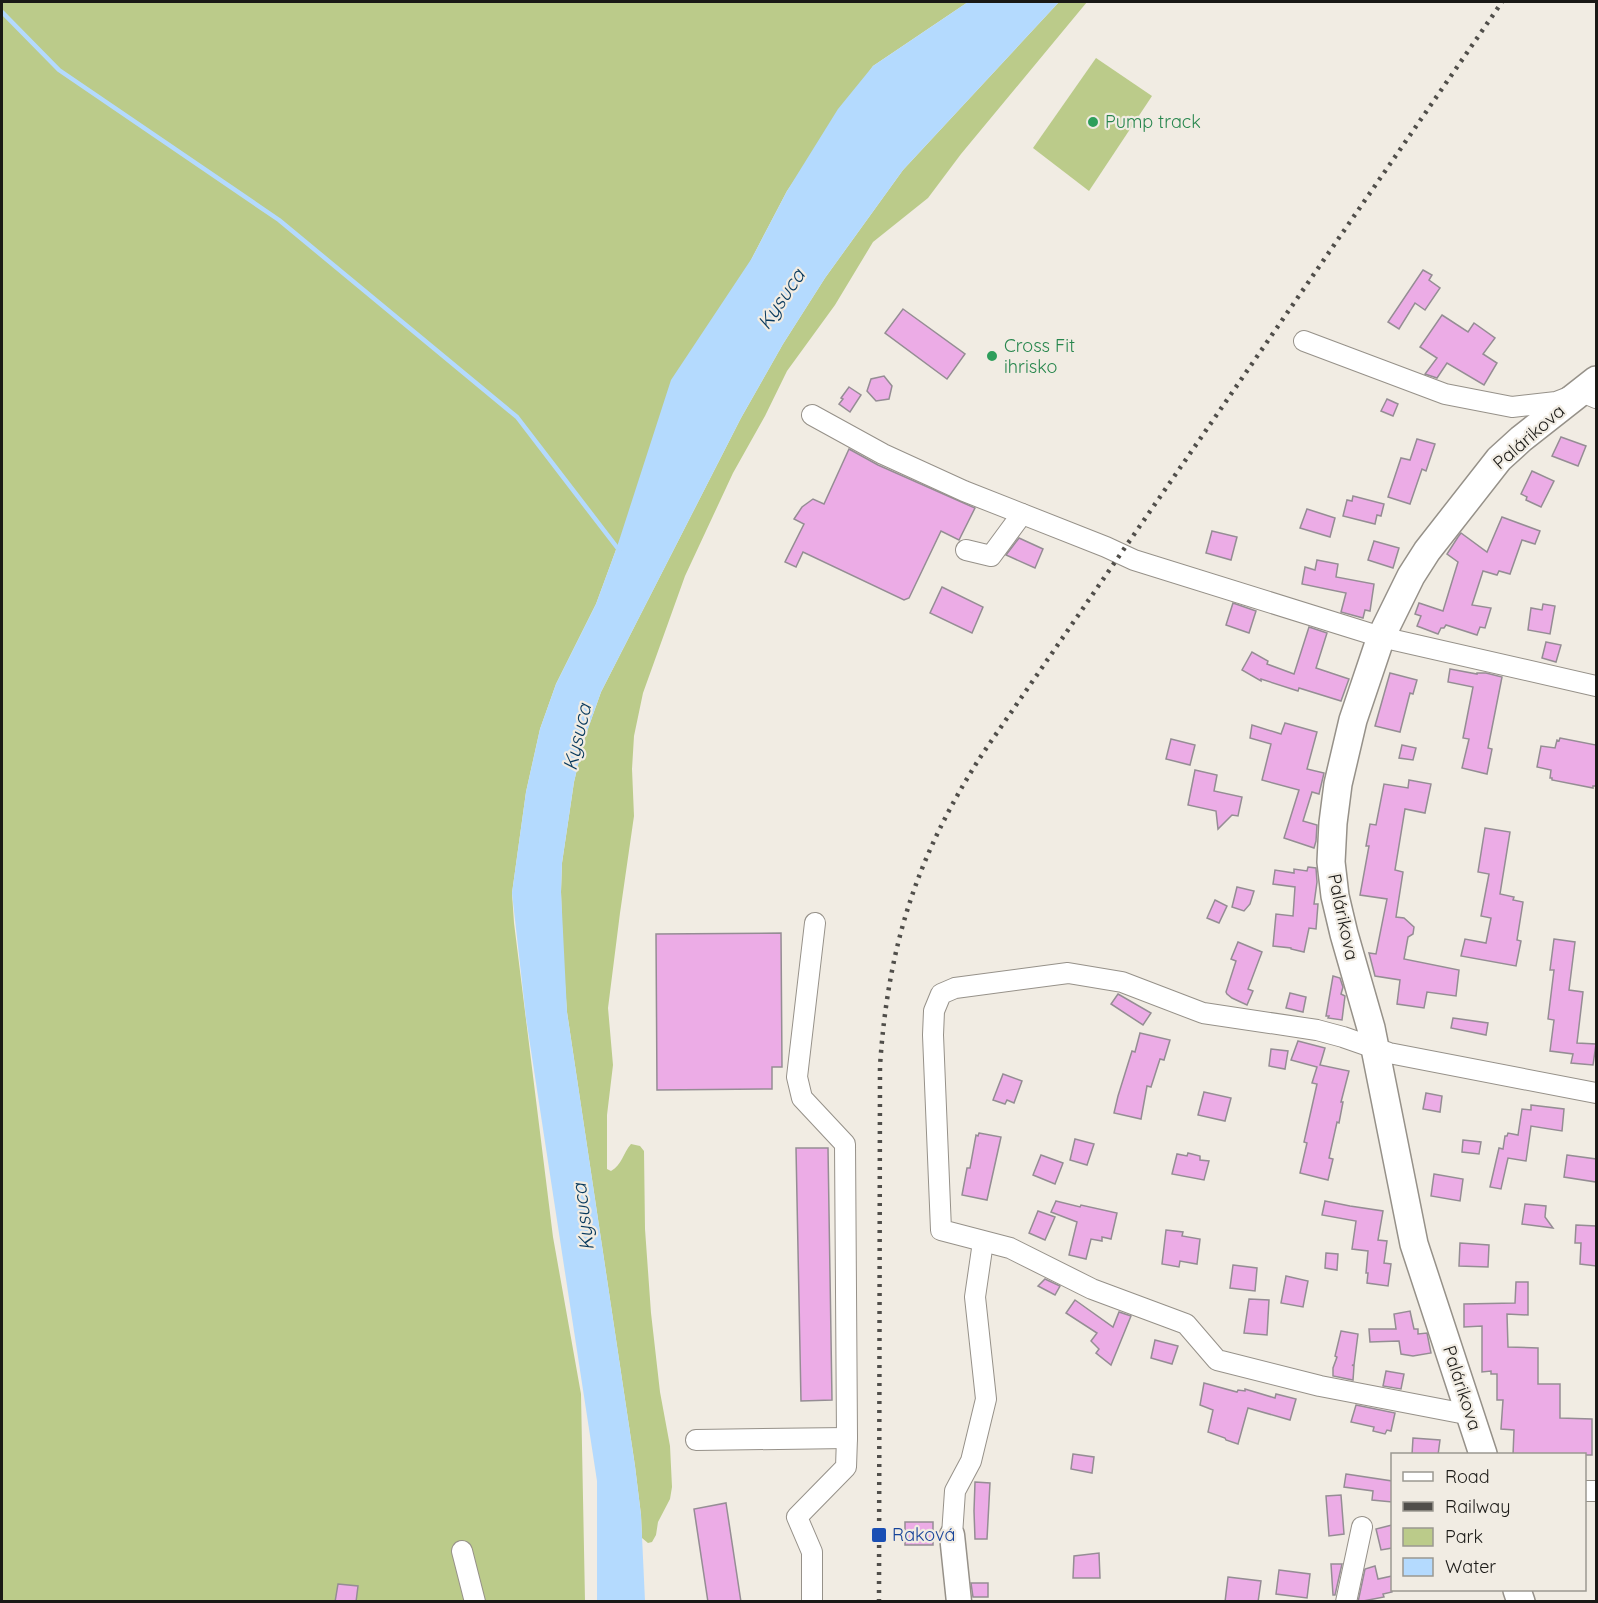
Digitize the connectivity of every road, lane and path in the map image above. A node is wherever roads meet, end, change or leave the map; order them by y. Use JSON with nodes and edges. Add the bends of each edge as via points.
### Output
{"nodes":[{"id":1,"x":1304,"y":341,"type":"dead end"},
{"id":2,"x":1592,"y":390,"type":"edge"},
{"id":3,"x":812,"y":415,"type":"dead end"},
{"id":4,"x":1023,"y":514,"type":"junction"},
{"id":5,"x":966,"y":550,"type":"dead end"},
{"id":6,"x":1381,"y":637,"type":"junction"},
{"id":7,"x":1596,"y":686,"type":"edge"},
{"id":8,"x":815,"y":922,"type":"dead end"},
{"id":9,"x":1374,"y":1049,"type":"junction"},
{"id":10,"x":1596,"y":1093,"type":"edge"},
{"id":11,"x":983,"y":1242,"type":"junction"},
{"id":12,"x":1471,"y":1415,"type":"junction"},
{"id":13,"x":848,"y":1438,"type":"junction"},
{"id":14,"x":696,"y":1440,"type":"dead end"},
{"id":15,"x":1483,"y":1453,"type":"edge"},
{"id":16,"x":1362,"y":1527,"type":"dead end"},
{"id":17,"x":952,"y":1535,"type":"joint"},
{"id":18,"x":462,"y":1551,"type":"dead end"},
{"id":19,"x":475,"y":1602,"type":"edge"},
{"id":20,"x":812,"y":1602,"type":"edge"},
{"id":21,"x":958,"y":1602,"type":"edge"},
{"id":22,"x":1346,"y":1602,"type":"edge"}],
"edges":[{"from":1,"to":2,"type":"street","via":[[1445,394],[1512,407],[1556,402]]},
{"from":2,"to":6,"type":"main road","name":"Palárikova","via":[[1499,459],[1427,551]]},
{"from":3,"to":4,"type":"street","via":[[883,454]]},
{"from":4,"to":5,"type":"street","via":[[991,556]]},
{"from":4,"to":6,"type":"street","via":[[1134,560]]},
{"from":6,"to":7,"type":"street"},
{"from":6,"to":9,"type":"main road","name":"Palárikova","via":[[1353,720],[1338,784],[1331,862],[1335,896]]},
{"from":8,"to":13,"type":"street","via":[[797,1077],[802,1098],[845,1144]]},
{"from":9,"to":10,"type":"street"},
{"from":9,"to":11,"type":"street","via":[[1317,1030],[1203,1013],[1122,982],[1068,973],[955,988],[941,994],[934,1011],[933,1035],[941,1230]]},
{"from":9,"to":12,"type":"main road","name":"Palárikova","via":[[1414,1244]]},
{"from":11,"to":12,"type":"street","via":[[1010,1248],[1092,1289],[1186,1324],[1217,1360],[1320,1386]]},
{"from":11,"to":17,"type":"street","via":[[975,1297],[986,1399],[971,1461],[955,1491]]},
{"from":12,"to":15,"type":"main road","name":"Palárikova"},
{"from":13,"to":14,"type":"street"},
{"from":13,"to":20,"type":"street","via":[[846,1467],[797,1517],[812,1552]]},
{"from":16,"to":22,"type":"street"},
{"from":17,"to":21,"type":"street"},
{"from":18,"to":19,"type":"street"}]}
